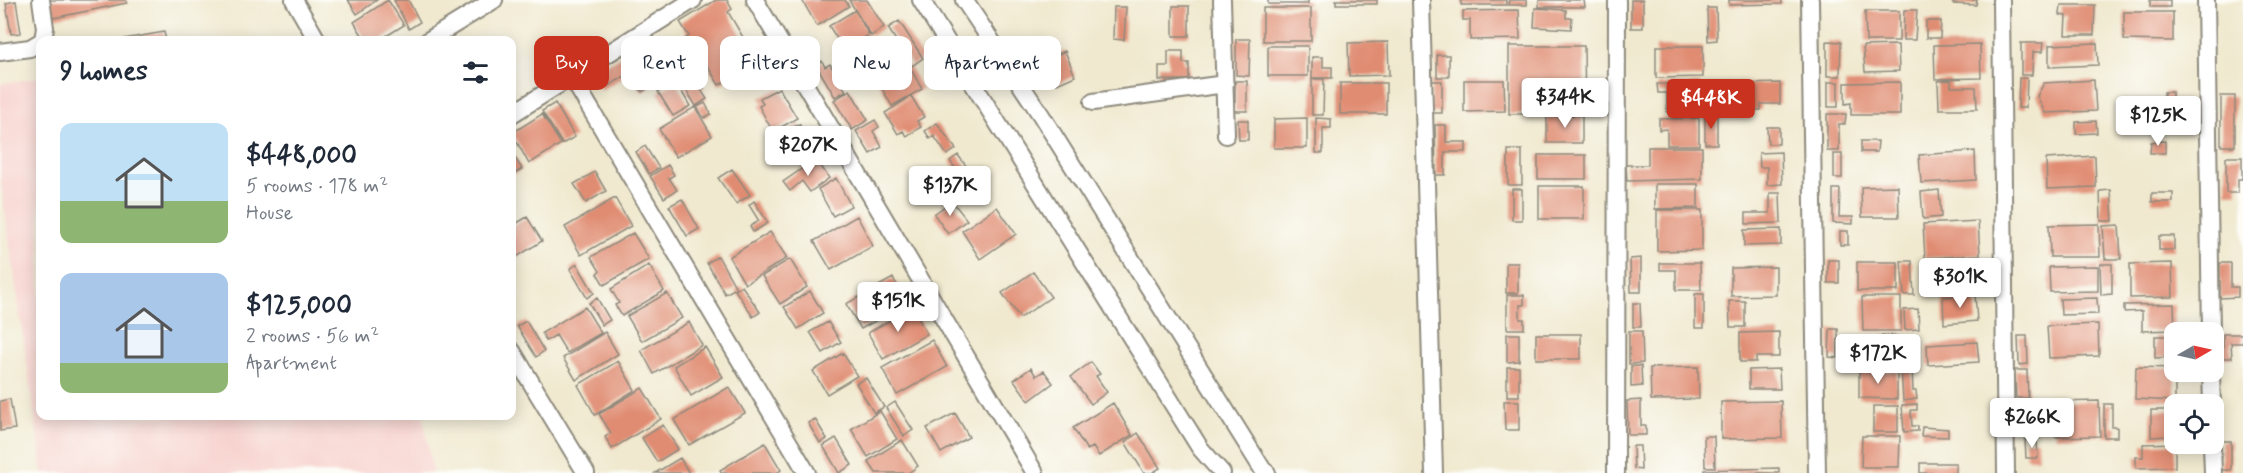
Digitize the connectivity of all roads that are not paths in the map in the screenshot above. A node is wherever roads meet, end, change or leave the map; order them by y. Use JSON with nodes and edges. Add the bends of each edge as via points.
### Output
{"nodes":[{"id":1,"x":40,"y":0,"type":"edge"},
{"id":2,"x":294,"y":0,"type":"edge"},
{"id":3,"x":494,"y":0,"type":"edge"},
{"id":4,"x":693,"y":0,"type":"edge"},
{"id":5,"x":755,"y":0,"type":"edge"},
{"id":6,"x":921,"y":0,"type":"edge"},
{"id":7,"x":964,"y":0,"type":"edge"},
{"id":8,"x":1222,"y":0,"type":"edge"},
{"id":9,"x":1421,"y":0,"type":"edge"},
{"id":10,"x":1617,"y":0,"type":"edge"},
{"id":11,"x":1810,"y":0,"type":"edge"},
{"id":12,"x":2001,"y":0,"type":"edge"},
{"id":13,"x":2206,"y":0,"type":"edge"},
{"id":14,"x":43,"y":36,"type":"edge"},
{"id":15,"x":314,"y":36,"type":"edge"},
{"id":16,"x":436,"y":36,"type":"edge"},
{"id":17,"x":36,"y":44,"type":"edge"},
{"id":18,"x":0,"y":52,"type":"edge"},
{"id":19,"x":609,"y":52,"type":"edge"},
{"id":20,"x":1225,"y":84,"type":"junction"},
{"id":21,"x":549,"y":90,"type":"edge"},
{"id":22,"x":579,"y":90,"type":"edge"},
{"id":23,"x":1093,"y":102,"type":"dead end"},
{"id":24,"x":516,"y":111,"type":"edge"},
{"id":25,"x":1226,"y":135,"type":"dead end"},
{"id":26,"x":2211,"y":322,"type":"edge"},
{"id":27,"x":516,"y":358,"type":"edge"},
{"id":28,"x":2212,"y":454,"type":"edge"},
{"id":29,"x":586,"y":473,"type":"edge"},
{"id":30,"x":807,"y":473,"type":"edge"},
{"id":31,"x":1035,"y":473,"type":"edge"},
{"id":32,"x":1222,"y":473,"type":"edge"},
{"id":33,"x":1267,"y":473,"type":"edge"},
{"id":34,"x":1434,"y":473,"type":"edge"},
{"id":35,"x":1616,"y":473,"type":"edge"},
{"id":36,"x":1817,"y":473,"type":"edge"},
{"id":37,"x":2006,"y":473,"type":"edge"},
{"id":38,"x":2213,"y":473,"type":"edge"}],
"edges":[{"from":1,"to":14,"type":"street"},
{"from":2,"to":15,"type":"street"},
{"from":3,"to":16,"type":"street"},
{"from":4,"to":19,"type":"street"},
{"from":5,"to":31,"type":"street"},
{"from":6,"to":32,"type":"street","via":[[1200,448]]},
{"from":7,"to":33,"type":"street"},
{"from":8,"to":20,"type":"street"},
{"from":9,"to":34,"type":"street"},
{"from":10,"to":35,"type":"street"},
{"from":11,"to":36,"type":"street"},
{"from":12,"to":37,"type":"street"},
{"from":13,"to":26,"type":"street"},
{"from":17,"to":18,"type":"street"},
{"from":20,"to":23,"type":"street"},
{"from":20,"to":25,"type":"street"},
{"from":21,"to":24,"type":"street"},
{"from":22,"to":30,"type":"street"},
{"from":27,"to":29,"type":"street"},
{"from":28,"to":38,"type":"street"}]}
